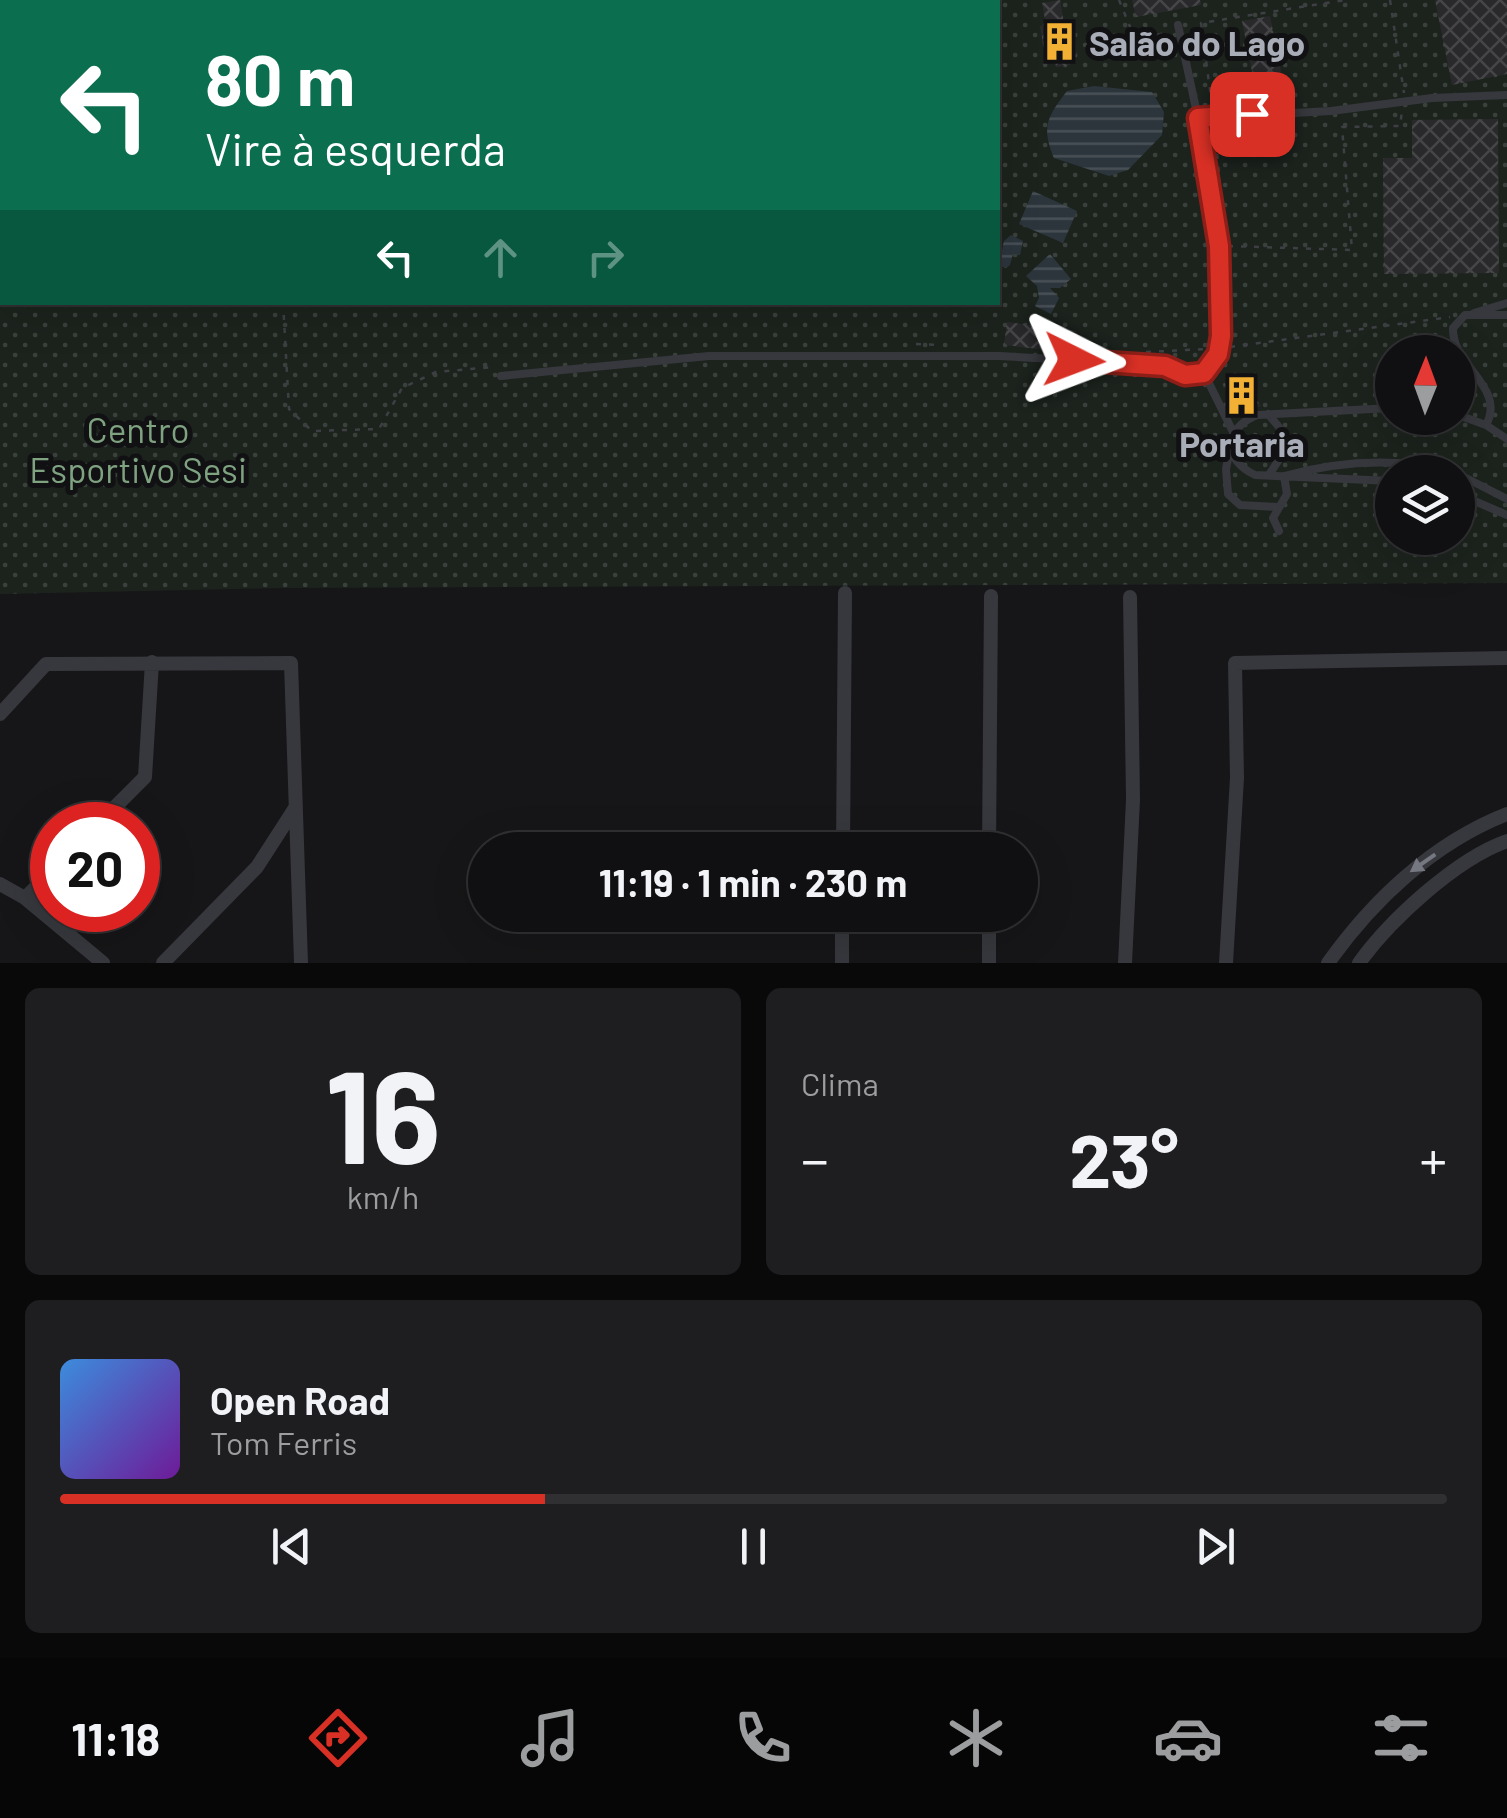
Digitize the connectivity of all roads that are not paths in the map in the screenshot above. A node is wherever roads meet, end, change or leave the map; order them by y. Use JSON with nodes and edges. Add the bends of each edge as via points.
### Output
{"nodes":[{"id":1,"x":1178,"y":26,"type":"dead end"},
{"id":2,"x":1507,"y":95,"type":"edge"},
{"id":3,"x":1198,"y":118,"type":"junction"},
{"id":4,"x":1507,"y":303,"type":"edge"},
{"id":5,"x":1507,"y":315,"type":"edge"},
{"id":6,"x":1465,"y":316,"type":"junction"},
{"id":7,"x":1204,"y":373,"type":"junction"},
{"id":8,"x":501,"y":376,"type":"dead end"},
{"id":9,"x":1375,"y":409,"type":"edge"},
{"id":10,"x":1268,"y":414,"type":"junction"},
{"id":11,"x":1475,"y":421,"type":"edge"},
{"id":12,"x":1486,"y":425,"type":"junction"},
{"id":13,"x":1233,"y":432,"type":"junction"},
{"id":14,"x":1507,"y":439,"type":"edge"},
{"id":15,"x":1231,"y":446,"type":"junction"},
{"id":16,"x":1375,"y":463,"type":"edge"},
{"id":17,"x":1268,"y":476,"type":"junction"},
{"id":18,"x":1284,"y":476,"type":"junction"},
{"id":19,"x":1375,"y":480,"type":"edge"},
{"id":20,"x":1475,"y":483,"type":"edge"},
{"id":21,"x":1507,"y":499,"type":"edge"},
{"id":22,"x":1475,"y":502,"type":"edge"},
{"id":23,"x":1278,"y":507,"type":"junction"},
{"id":24,"x":1507,"y":516,"type":"edge"},
{"id":25,"x":1280,"y":530,"type":"dead end"},
{"id":26,"x":845,"y":593,"type":"dead end"},
{"id":27,"x":991,"y":596,"type":"dead end"},
{"id":28,"x":1130,"y":597,"type":"dead end"},
{"id":29,"x":1507,"y":658,"type":"edge"},
{"id":30,"x":152,"y":662,"type":"junction"},
{"id":31,"x":0,"y":714,"type":"edge"},
{"id":32,"x":120,"y":802,"type":"edge"},
{"id":33,"x":295,"y":808,"type":"junction"},
{"id":34,"x":1507,"y":814,"type":"edge"},
{"id":35,"x":843,"y":832,"type":"edge"},
{"id":36,"x":990,"y":832,"type":"edge"},
{"id":37,"x":1507,"y":842,"type":"edge"},
{"id":38,"x":0,"y":884,"type":"edge"},
{"id":39,"x":30,"y":894,"type":"edge"},
{"id":40,"x":26,"y":898,"type":"junction"},
{"id":41,"x":842,"y":932,"type":"edge"},
{"id":42,"x":989,"y":932,"type":"edge"},
{"id":43,"x":103,"y":963,"type":"edge"},
{"id":44,"x":163,"y":963,"type":"edge"},
{"id":45,"x":301,"y":963,"type":"edge"},
{"id":46,"x":842,"y":963,"type":"edge"},
{"id":47,"x":989,"y":963,"type":"edge"},
{"id":48,"x":1125,"y":963,"type":"edge"},
{"id":49,"x":1226,"y":963,"type":"edge"},
{"id":50,"x":1328,"y":963,"type":"edge"},
{"id":51,"x":1359,"y":963,"type":"edge"}],
"edges":[{"from":1,"to":3,"type":"lane"},
{"from":2,"to":3,"type":"lane"},
{"from":3,"to":7,"type":"lane","via":[[1219,246],[1220,349]]},
{"from":4,"to":6,"type":"lane"},
{"from":5,"to":6,"type":"lane"},
{"from":6,"to":12,"type":"lane","via":[[1452,337],[1492,398]]},
{"from":7,"to":8,"type":"lane","via":[[999,356],[710,356]]},
{"from":7,"to":13,"type":"lane"},
{"from":9,"to":10,"type":"lane"},
{"from":10,"to":13,"type":"lane","via":[[1243,421]]},
{"from":10,"to":17,"type":"lane","via":[[1285,450]]},
{"from":11,"to":12,"type":"lane"},
{"from":12,"to":14,"type":"lane"},
{"from":13,"to":15,"type":"lane"},
{"from":15,"to":17,"type":"lane","via":[[1242,468]]},
{"from":15,"to":23,"type":"lane","via":[[1228,494],[1240,505]]},
{"from":16,"to":18,"type":"lane"},
{"from":17,"to":18,"type":"lane"},
{"from":18,"to":19,"type":"lane"},
{"from":18,"to":23,"type":"lane","via":[[1287,494]]},
{"from":20,"to":21,"type":"lane"},
{"from":22,"to":24,"type":"lane"},
{"from":23,"to":25,"type":"lane"},
{"from":26,"to":35,"type":"street"},
{"from":27,"to":36,"type":"street"},
{"from":28,"to":48,"type":"street","via":[[1133,800]]},
{"from":29,"to":49,"type":"street","via":[[1236,663]]},
{"from":30,"to":31,"type":"street","via":[[46,664]]},
{"from":30,"to":32,"type":"street","via":[[144,777]]},
{"from":30,"to":33,"type":"street","via":[[291,663]]},
{"from":33,"to":44,"type":"street","via":[[257,867]]},
{"from":33,"to":45,"type":"street"},
{"from":34,"to":50,"type":"street","one_way":true,"via":[[1403,877]]},
{"from":37,"to":51,"type":"street","via":[[1467,860],[1380,934]]},
{"from":38,"to":40,"type":"street"},
{"from":39,"to":40,"type":"street"},
{"from":40,"to":43,"type":"street"},
{"from":41,"to":46,"type":"street"},
{"from":42,"to":47,"type":"street"}]}
